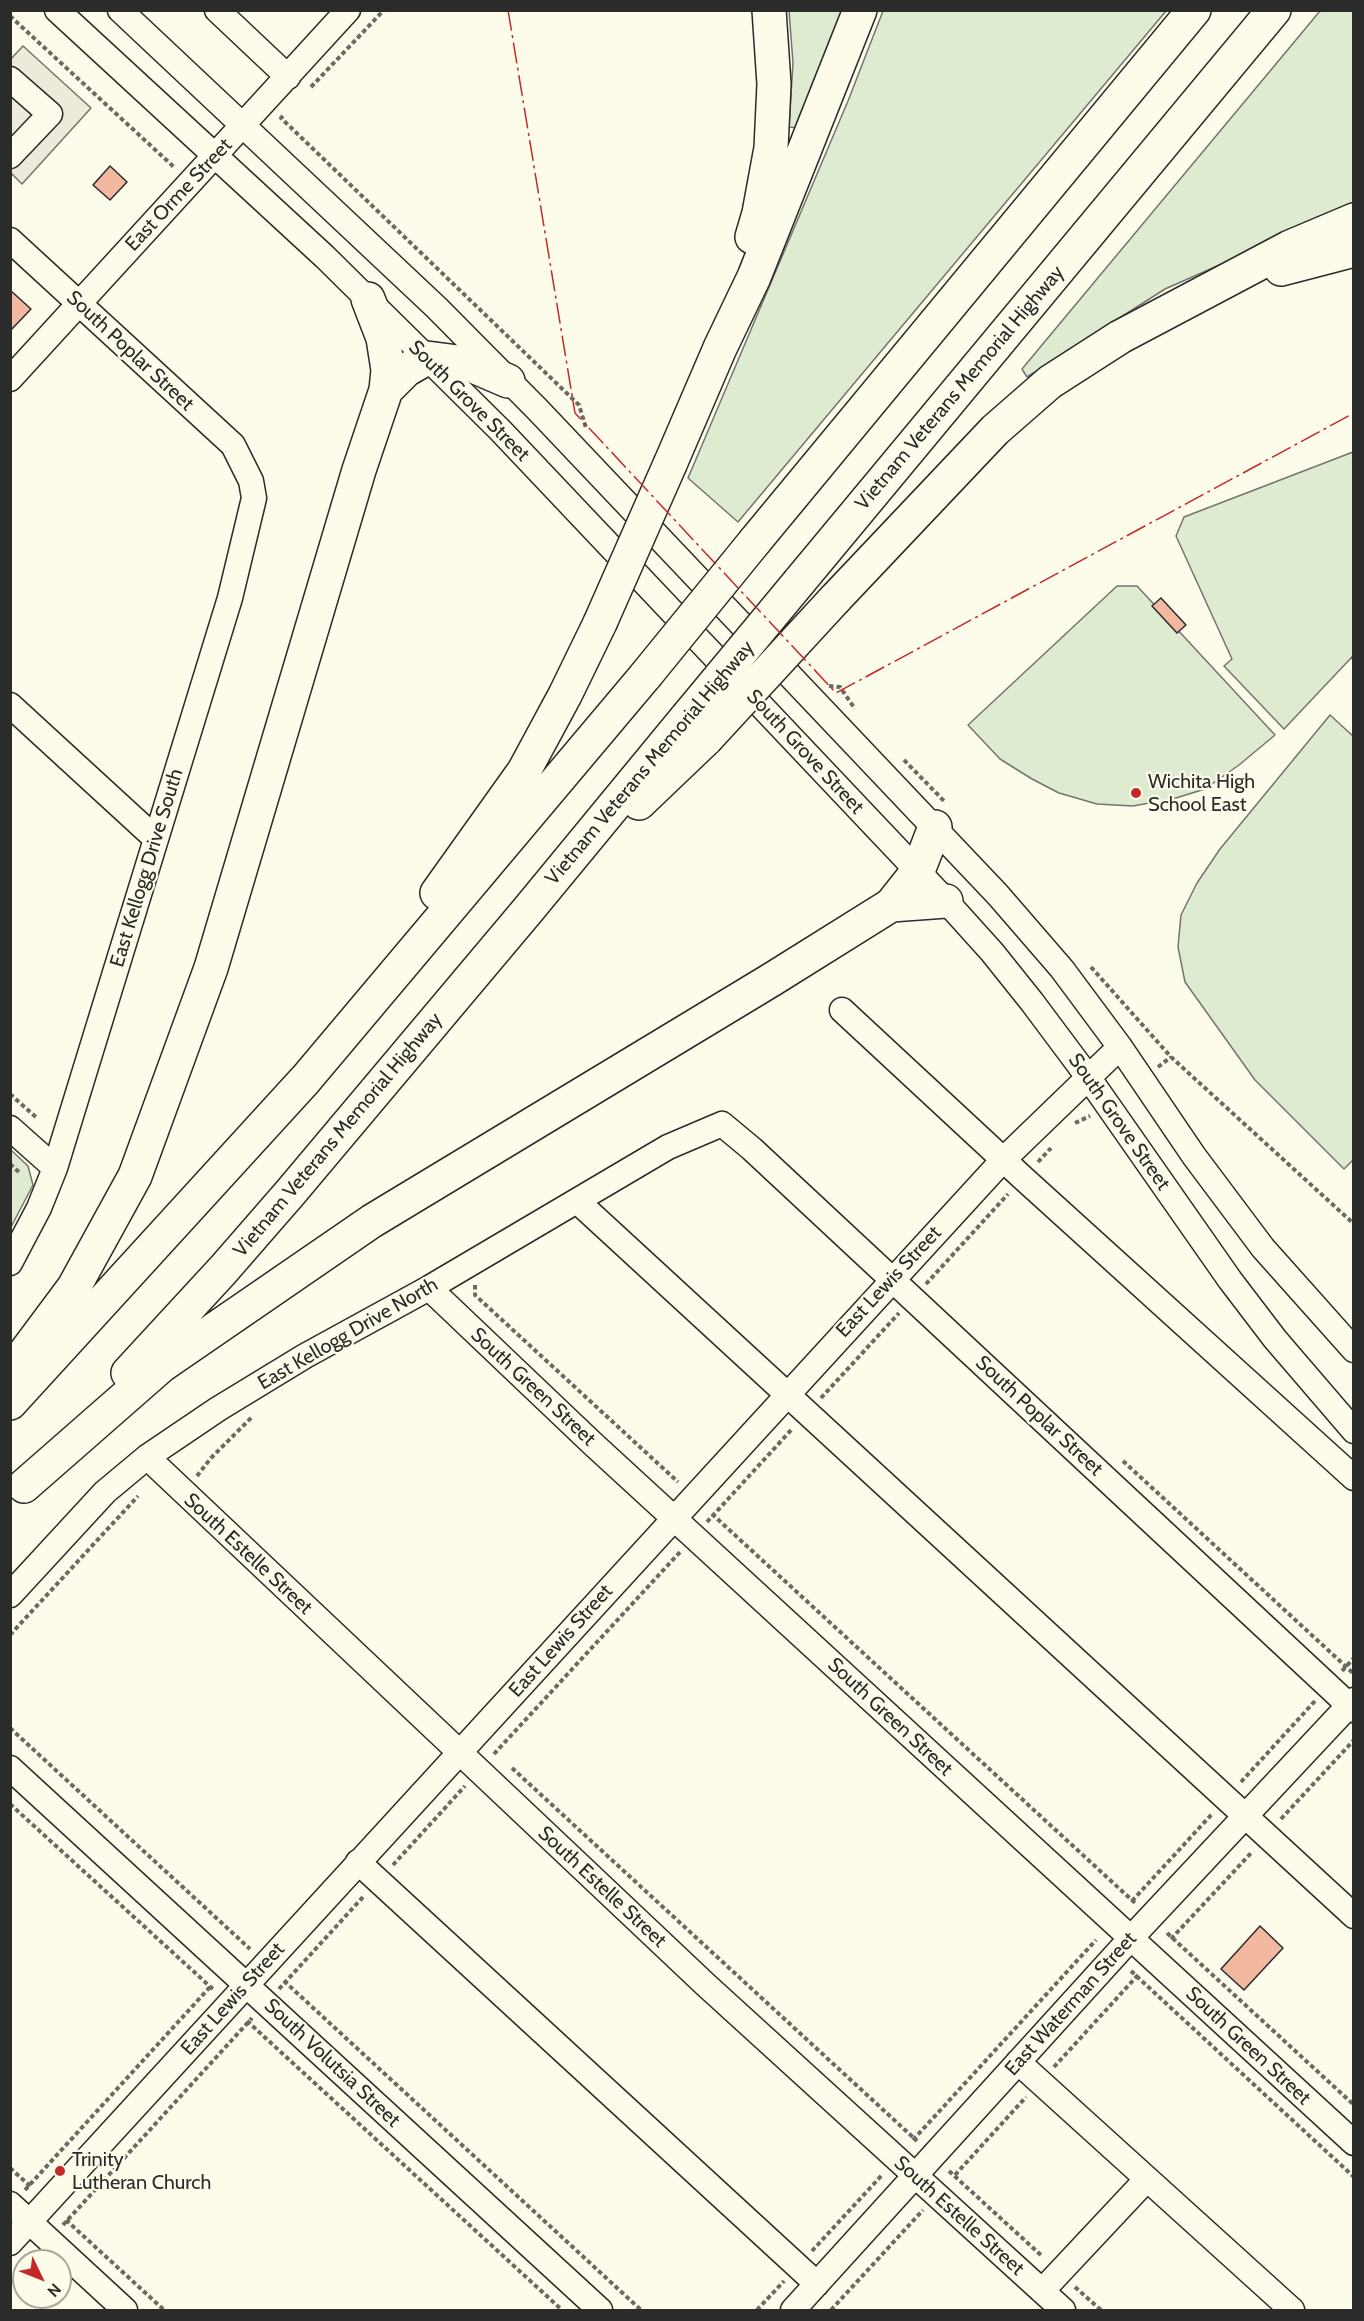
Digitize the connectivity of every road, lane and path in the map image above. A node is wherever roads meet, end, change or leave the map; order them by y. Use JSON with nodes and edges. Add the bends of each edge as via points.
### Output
{"nodes":[{"id":1,"x":57,"y":10,"type":"edge"},
{"id":2,"x":120,"y":10,"type":"edge"},
{"id":3,"x":217,"y":10,"type":"edge"},
{"id":4,"x":348,"y":10,"type":"edge"},
{"id":5,"x":384,"y":10,"type":"edge"},
{"id":6,"x":769,"y":10,"type":"edge"},
{"id":7,"x":860,"y":10,"type":"edge"},
{"id":8,"x":1194,"y":10,"type":"edge"},
{"id":9,"x":1274,"y":10,"type":"edge"},
{"id":10,"x":10,"y":16,"type":"edge"},
{"id":11,"x":288,"y":77,"type":"junction"},
{"id":12,"x":10,"y":79,"type":"edge"},
{"id":13,"x":305,"y":93,"type":"dead end"},
{"id":14,"x":289,"y":110,"type":"dead end"},
{"id":15,"x":281,"y":118,"type":"dead end"},
{"id":16,"x":244,"y":125,"type":"junction"},
{"id":17,"x":10,"y":156,"type":"edge"},
{"id":18,"x":215,"y":157,"type":"junction"},
{"id":19,"x":176,"y":169,"type":"dead end"},
{"id":20,"x":1353,"y":220,"type":"edge"},
{"id":21,"x":10,"y":240,"type":"edge"},
{"id":22,"x":1353,"y":250,"type":"edge"},
{"id":23,"x":1221,"y":285,"type":"junction"},
{"id":24,"x":368,"y":299,"type":"junction"},
{"id":25,"x":80,"y":304,"type":"junction"},
{"id":26,"x":720,"y":348,"type":"junction"},
{"id":27,"x":427,"y":358,"type":"junction"},
{"id":28,"x":10,"y":379,"type":"edge"},
{"id":29,"x":508,"y":381,"type":"junction"},
{"id":30,"x":386,"y":390,"type":"junction"},
{"id":31,"x":243,"y":466,"type":"joint"},
{"id":32,"x":10,"y":705,"type":"edge"},
{"id":33,"x":696,"y":728,"type":"junction"},
{"id":34,"x":935,"y":827,"type":"junction"},
{"id":35,"x":156,"y":839,"type":"junction"},
{"id":36,"x":918,"y":871,"type":"junction"},
{"id":37,"x":946,"y":901,"type":"junction"},
{"id":38,"x":891,"y":905,"type":"junction"},
{"id":39,"x":842,"y":1010,"type":"dead end"},
{"id":40,"x":1120,"y":1047,"type":"junction"},
{"id":41,"x":1172,"y":1057,"type":"dead end"},
{"id":42,"x":1158,"y":1067,"type":"dead end"},
{"id":43,"x":1088,"y":1077,"type":"junction"},
{"id":44,"x":306,"y":1079,"type":"junction"},
{"id":45,"x":10,"y":1094,"type":"edge"},
{"id":46,"x":1094,"y":1115,"type":"dead end"},
{"id":47,"x":37,"y":1118,"type":"dead end"},
{"id":48,"x":722,"y":1124,"type":"joint"},
{"id":49,"x":1073,"y":1124,"type":"dead end"},
{"id":50,"x":10,"y":1128,"type":"edge"},
{"id":51,"x":1052,"y":1147,"type":"dead end"},
{"id":52,"x":1003,"y":1160,"type":"junction"},
{"id":53,"x":10,"y":1164,"type":"edge"},
{"id":54,"x":55,"y":1168,"type":"junction"},
{"id":55,"x":20,"y":1173,"type":"dead end"},
{"id":56,"x":1023,"y":1178,"type":"junction"},
{"id":57,"x":577,"y":1201,"type":"junction"},
{"id":58,"x":10,"y":1263,"type":"edge"},
{"id":59,"x":885,"y":1287,"type":"junction"},
{"id":60,"x":435,"y":1294,"type":"junction"},
{"id":61,"x":905,"y":1306,"type":"junction"},
{"id":62,"x":1324,"y":1318,"type":"junction"},
{"id":63,"x":905,"y":1322,"type":"dead end"},
{"id":64,"x":1353,"y":1330,"type":"edge"},
{"id":65,"x":1353,"y":1350,"type":"edge"},
{"id":66,"x":10,"y":1372,"type":"edge"},
{"id":67,"x":787,"y":1394,"type":"junction"},
{"id":68,"x":10,"y":1403,"type":"edge"},
{"id":69,"x":260,"y":1409,"type":"dead end"},
{"id":70,"x":807,"y":1413,"type":"junction"},
{"id":71,"x":1349,"y":1416,"type":"edge"},
{"id":72,"x":147,"y":1457,"type":"junction"},
{"id":73,"x":1353,"y":1478,"type":"edge"},
{"id":74,"x":205,"y":1485,"type":"dead end"},
{"id":75,"x":142,"y":1492,"type":"dead end"},
{"id":76,"x":17,"y":1493,"type":"edge"},
{"id":77,"x":693,"y":1496,"type":"junction"},
{"id":78,"x":713,"y":1515,"type":"junction"},
{"id":79,"x":674,"y":1518,"type":"junction"},
{"id":80,"x":694,"y":1536,"type":"junction"},
{"id":81,"x":10,"y":1595,"type":"edge"},
{"id":82,"x":10,"y":1635,"type":"edge"},
{"id":83,"x":1353,"y":1658,"type":"edge"},
{"id":84,"x":1328,"y":1686,"type":"junction"},
{"id":85,"x":1348,"y":1708,"type":"edge"},
{"id":86,"x":10,"y":1728,"type":"edge"},
{"id":87,"x":475,"y":1734,"type":"junction"},
{"id":88,"x":1353,"y":1740,"type":"edge"},
{"id":89,"x":458,"y":1752,"type":"junction"},
{"id":90,"x":496,"y":1753,"type":"junction"},
{"id":91,"x":504,"y":1761,"type":"dead end"},
{"id":92,"x":10,"y":1768,"type":"edge"},
{"id":93,"x":478,"y":1771,"type":"junction"},
{"id":94,"x":1226,"y":1798,"type":"junction"},
{"id":95,"x":10,"y":1804,"type":"edge"},
{"id":96,"x":1245,"y":1816,"type":"junction"},
{"id":97,"x":1266,"y":1835,"type":"junction"},
{"id":98,"x":358,"y":1862,"type":"junction"},
{"id":99,"x":378,"y":1881,"type":"junction"},
{"id":100,"x":1132,"y":1901,"type":"junction"},
{"id":101,"x":1353,"y":1916,"type":"edge"},
{"id":102,"x":1150,"y":1917,"type":"junction"},
{"id":103,"x":1113,"y":1922,"type":"junction"},
{"id":104,"x":1131,"y":1938,"type":"junction"},
{"id":105,"x":1172,"y":1938,"type":"junction"},
{"id":106,"x":247,"y":1946,"type":"junction"},
{"id":107,"x":1153,"y":1958,"type":"junction"},
{"id":108,"x":266,"y":1964,"type":"junction"},
{"id":109,"x":228,"y":1967,"type":"junction"},
{"id":110,"x":285,"y":1982,"type":"junction"},
{"id":111,"x":247,"y":1984,"type":"junction"},
{"id":112,"x":210,"y":1987,"type":"junction"},
{"id":113,"x":266,"y":2003,"type":"junction"},
{"id":114,"x":229,"y":2004,"type":"junction"},
{"id":115,"x":248,"y":2022,"type":"junction"},
{"id":116,"x":1018,"y":2062,"type":"junction"},
{"id":117,"x":1040,"y":2082,"type":"junction"},
{"id":118,"x":1353,"y":2105,"type":"edge"},
{"id":119,"x":914,"y":2138,"type":"junction"},
{"id":120,"x":1353,"y":2143,"type":"edge"},
{"id":121,"x":934,"y":2156,"type":"junction"},
{"id":122,"x":896,"y":2158,"type":"junction"},
{"id":123,"x":10,"y":2169,"type":"edge"},
{"id":124,"x":954,"y":2175,"type":"junction"},
{"id":125,"x":915,"y":2176,"type":"junction"},
{"id":126,"x":1147,"y":2179,"type":"junction"},
{"id":127,"x":29,"y":2186,"type":"junction"},
{"id":128,"x":936,"y":2195,"type":"junction"},
{"id":129,"x":47,"y":2202,"type":"junction"},
{"id":130,"x":11,"y":2204,"type":"edge"},
{"id":131,"x":67,"y":2221,"type":"junction"},
{"id":132,"x":30,"y":2222,"type":"junction"},
{"id":133,"x":49,"y":2240,"type":"junction"},
{"id":134,"x":10,"y":2243,"type":"edge"},
{"id":135,"x":797,"y":2266,"type":"junction"},
{"id":136,"x":1060,"y":2272,"type":"junction"},
{"id":137,"x":817,"y":2284,"type":"junction"},
{"id":138,"x":1042,"y":2291,"type":"junction"},
{"id":139,"x":125,"y":2310,"type":"edge"},
{"id":140,"x":164,"y":2310,"type":"edge"},
{"id":141,"x":562,"y":2310,"type":"edge"},
{"id":142,"x":600,"y":2310,"type":"edge"},
{"id":143,"x":641,"y":2310,"type":"edge"},
{"id":144,"x":757,"y":2310,"type":"edge"},
{"id":145,"x":792,"y":2310,"type":"edge"},
{"id":146,"x":831,"y":2310,"type":"edge"},
{"id":147,"x":1063,"y":2310,"type":"edge"},
{"id":148,"x":1101,"y":2310,"type":"edge"},
{"id":149,"x":1292,"y":2310,"type":"edge"}],
"edges":[{"from":1,"to":18,"type":"street","name":"South Grove Street"},
{"from":2,"to":16,"type":"street","name":"South Grove Street"},
{"from":3,"to":11,"type":"street"},
{"from":4,"to":11,"type":"street","name":"East Orme Street"},
{"from":5,"to":13,"type":"path"},
{"from":6,"to":26,"type":"highway","via":[[774,84],[771,147],[759,213]]},
{"from":7,"to":26,"type":"highway","via":[[754,277]]},
{"from":8,"to":44,"type":"highway","bridge":true,"via":[[646,675]]},
{"from":9,"to":33,"type":"highway","name":"Vietnam Veterans Memorial Highway","bridge":true,"via":[[799,582]]},
{"from":10,"to":19,"type":"path"},
{"from":11,"to":16,"type":"street","name":"East Orme Street"},
{"from":12,"to":17,"type":"street","via":[[50,114]]},
{"from":14,"to":15,"type":"path"},
{"from":16,"to":18,"type":"street","name":"East Orme Street"},
{"from":16,"to":29,"type":"street","name":"South Grove Street"},
{"from":18,"to":24,"type":"street","name":"South Grove Street"},
{"from":18,"to":25,"type":"street","name":"East Orme Street"},
{"from":20,"to":23,"type":"highway","via":[[1290,247]]},
{"from":21,"to":25,"type":"street","name":"South Poplar Street"},
{"from":22,"to":23,"type":"highway"},
{"from":23,"to":33,"type":"highway","bridge":true,"via":[[1120,337],[1050,382],[995,430],[835,599]]},
{"from":24,"to":27,"type":"street","name":"South Grove Street"},
{"from":24,"to":30,"type":"highway","via":[[383,338],[388,370]]},
{"from":25,"to":28,"type":"street","name":"East Orme Street"},
{"from":25,"to":31,"type":"street","name":"South Poplar Street","via":[[232,446]]},
{"from":26,"to":44,"type":"highway","bridge":true,"via":[[600,623],[524,771]]},
{"from":27,"to":29,"type":"highway","via":[[466,363]]},
{"from":27,"to":30,"type":"highway","via":[[406,370]]},
{"from":27,"to":36,"type":"street","name":"South Grove Street"},
{"from":29,"to":34,"type":"street","name":"South Grove Street"},
{"from":30,"to":66,"type":"highway","via":[[211,968],[135,1176],[74,1287]]},
{"from":31,"to":35,"type":"street","name":"East Kellogg Drive South","via":[[254,498],[242,555]]},
{"from":32,"to":35,"type":"street"},
{"from":33,"to":76,"type":"highway","name":"Vietnam Veterans Memorial Highway","via":[[528,910],[223,1270]]},
{"from":34,"to":36,"type":"highway"},
{"from":34,"to":40,"type":"street","name":"South Grove Street","via":[[1062,969]]},
{"from":35,"to":54,"type":"street","name":"East Kellogg Drive South"},
{"from":36,"to":37,"type":"street","name":"South Grove Street"},
{"from":36,"to":38,"type":"highway"},
{"from":37,"to":38,"type":"highway"},
{"from":37,"to":43,"type":"street","name":"South Grove Street","via":[[992,952]]},
{"from":38,"to":76,"type":"highway","via":[[372,1221],[161,1366]]},
{"from":39,"to":52,"type":"street"},
{"from":40,"to":43,"type":"street","name":"East Lewis Street"},
{"from":40,"to":62,"type":"street","name":"South Grove Street","via":[[1256,1239]]},
{"from":41,"to":42,"type":"path"},
{"from":43,"to":52,"type":"street","name":"East Lewis Street"},
{"from":43,"to":71,"type":"street","name":"South Grove Street","via":[[1275,1339]]},
{"from":44,"to":68,"type":"highway"},
{"from":45,"to":47,"type":"path"},
{"from":46,"to":49,"type":"path"},
{"from":48,"to":57,"type":"street","name":"East Kellogg Drive North","via":[[668,1147]]},
{"from":48,"to":59,"type":"street","name":"South Poplar Street","via":[[752,1149]]},
{"from":50,"to":54,"type":"street"},
{"from":51,"to":56,"type":"path"},
{"from":52,"to":56,"type":"street"},
{"from":52,"to":59,"type":"street","name":"East Lewis Street"},
{"from":53,"to":55,"type":"path"},
{"from":54,"to":58,"type":"street","name":"East Kellogg Drive South"},
{"from":56,"to":61,"type":"path"},
{"from":56,"to":73,"type":"street"},
{"from":57,"to":60,"type":"street","name":"East Kellogg Drive North"},
{"from":57,"to":67,"type":"street"},
{"from":59,"to":61,"type":"street","name":"South Poplar Street"},
{"from":59,"to":61,"type":"path"},
{"from":59,"to":67,"type":"street","name":"East Lewis Street"},
{"from":60,"to":72,"type":"street","name":"East Kellogg Drive North","via":[[305,1356]]},
{"from":60,"to":77,"type":"path","via":[[474,1280],[475,1295]]},
{"from":60,"to":79,"type":"street","name":"South Green Street"},
{"from":61,"to":63,"type":"path"},
{"from":61,"to":70,"type":"path"},
{"from":61,"to":84,"type":"street","name":"South Poplar Street"},
{"from":62,"to":64,"type":"street"},
{"from":62,"to":65,"type":"street","name":"South Grove Street"},
{"from":67,"to":70,"type":"street"},
{"from":67,"to":77,"type":"street","name":"East Lewis Street"},
{"from":69,"to":74,"type":"path","via":[[196,1477]]},
{"from":70,"to":78,"type":"path"},
{"from":70,"to":94,"type":"street"},
{"from":72,"to":81,"type":"street","name":"East Kellogg Drive North","via":[[105,1492]]},
{"from":72,"to":89,"type":"street","name":"South Estelle Street"},
{"from":75,"to":82,"type":"path"},
{"from":77,"to":78,"type":"path"},
{"from":77,"to":79,"type":"street","name":"East Lewis Street"},
{"from":78,"to":80,"type":"path"},
{"from":78,"to":100,"type":"path"},
{"from":79,"to":80,"type":"street","name":"South Green Street"},
{"from":79,"to":87,"type":"street","name":"East Lewis Street"},
{"from":80,"to":90,"type":"path"},
{"from":80,"to":103,"type":"street","name":"South Green Street"},
{"from":83,"to":84,"type":"path"},
{"from":84,"to":85,"type":"street","name":"South Poplar Street"},
{"from":85,"to":94,"type":"path","via":[[1316,1699]]},
{"from":85,"to":96,"type":"street","name":"East Waterman Street"},
{"from":86,"to":106,"type":"path"},
{"from":87,"to":89,"type":"street","name":"East Lewis Street"},
{"from":87,"to":90,"type":"path"},
{"from":88,"to":97,"type":"path"},
{"from":89,"to":93,"type":"street","name":"South Estelle Street"},
{"from":89,"to":98,"type":"street","name":"East Lewis Street"},
{"from":90,"to":93,"type":"path"},
{"from":91,"to":119,"type":"path"},
{"from":92,"to":109,"type":"street","name":"South Volutsia Street"},
{"from":93,"to":99,"type":"path"},
{"from":93,"to":122,"type":"street","name":"South Estelle Street"},
{"from":94,"to":96,"type":"street"},
{"from":94,"to":100,"type":"path"},
{"from":95,"to":112,"type":"path"},
{"from":96,"to":97,"type":"street"},
{"from":96,"to":102,"type":"street","name":"East Waterman Street"},
{"from":97,"to":101,"type":"street"},
{"from":97,"to":105,"type":"path"},
{"from":98,"to":99,"type":"street"},
{"from":98,"to":108,"type":"street","name":"East Lewis Street"},
{"from":99,"to":110,"type":"path"},
{"from":99,"to":135,"type":"street"},
{"from":100,"to":102,"type":"path"},
{"from":100,"to":103,"type":"path"},
{"from":102,"to":104,"type":"street","name":"East Waterman Street"},
{"from":102,"to":105,"type":"path"},
{"from":103,"to":104,"type":"street","name":"South Green Street"},
{"from":103,"to":119,"type":"path"},
{"from":104,"to":107,"type":"street","name":"South Green Street"},
{"from":104,"to":116,"type":"street","name":"East Waterman Street"},
{"from":105,"to":107,"type":"path"},
{"from":105,"to":118,"type":"path"},
{"from":106,"to":108,"type":"path"},
{"from":106,"to":109,"type":"path"},
{"from":107,"to":117,"type":"path"},
{"from":107,"to":120,"type":"street","name":"South Green Street"},
{"from":108,"to":110,"type":"path"},
{"from":108,"to":111,"type":"street","name":"East Lewis Street"},
{"from":109,"to":111,"type":"street","name":"South Volutsia Street"},
{"from":109,"to":112,"type":"path"},
{"from":110,"to":113,"type":"path"},
{"from":110,"to":143,"type":"path"},
{"from":111,"to":113,"type":"street","name":"South Volutsia Street"},
{"from":111,"to":114,"type":"street","name":"East Lewis Street"},
{"from":112,"to":114,"type":"path"},
{"from":112,"to":127,"type":"path"},
{"from":113,"to":115,"type":"path"},
{"from":113,"to":142,"type":"street","name":"South Volutsia Street"},
{"from":114,"to":115,"type":"path"},
{"from":114,"to":129,"type":"street","name":"East Lewis Street"},
{"from":115,"to":131,"type":"path"},
{"from":115,"to":141,"type":"path"},
{"from":116,"to":117,"type":"street"},
{"from":116,"to":121,"type":"street","name":"East Waterman Street"},
{"from":117,"to":124,"type":"path"},
{"from":117,"to":126,"type":"street"},
{"from":119,"to":121,"type":"path"},
{"from":119,"to":122,"type":"path"},
{"from":121,"to":124,"type":"path"},
{"from":121,"to":125,"type":"street","name":"East Waterman Street"},
{"from":122,"to":125,"type":"street","name":"South Estelle Street"},
{"from":122,"to":135,"type":"path"},
{"from":123,"to":127,"type":"path"},
{"from":124,"to":128,"type":"path"},
{"from":124,"to":136,"type":"path"},
{"from":125,"to":128,"type":"street","name":"South Estelle Street"},
{"from":125,"to":137,"type":"street","name":"East Waterman Street"},
{"from":126,"to":136,"type":"street"},
{"from":126,"to":149,"type":"street"},
{"from":127,"to":129,"type":"path"},
{"from":127,"to":130,"type":"path"},
{"from":128,"to":138,"type":"street","name":"South Estelle Street"},
{"from":128,"to":146,"type":"path"},
{"from":129,"to":131,"type":"path"},
{"from":129,"to":132,"type":"street","name":"East Lewis Street"},
{"from":130,"to":132,"type":"street"},
{"from":131,"to":133,"type":"path"},
{"from":131,"to":140,"type":"path"},
{"from":132,"to":133,"type":"street"},
{"from":132,"to":134,"type":"street","name":"East Lewis Street"},
{"from":133,"to":139,"type":"street"},
{"from":135,"to":137,"type":"street"},
{"from":135,"to":144,"type":"path"},
{"from":136,"to":138,"type":"street"},
{"from":136,"to":148,"type":"path"},
{"from":137,"to":145,"type":"street","name":"East Waterman Street"},
{"from":138,"to":147,"type":"street","name":"South Estelle Street"}]}
